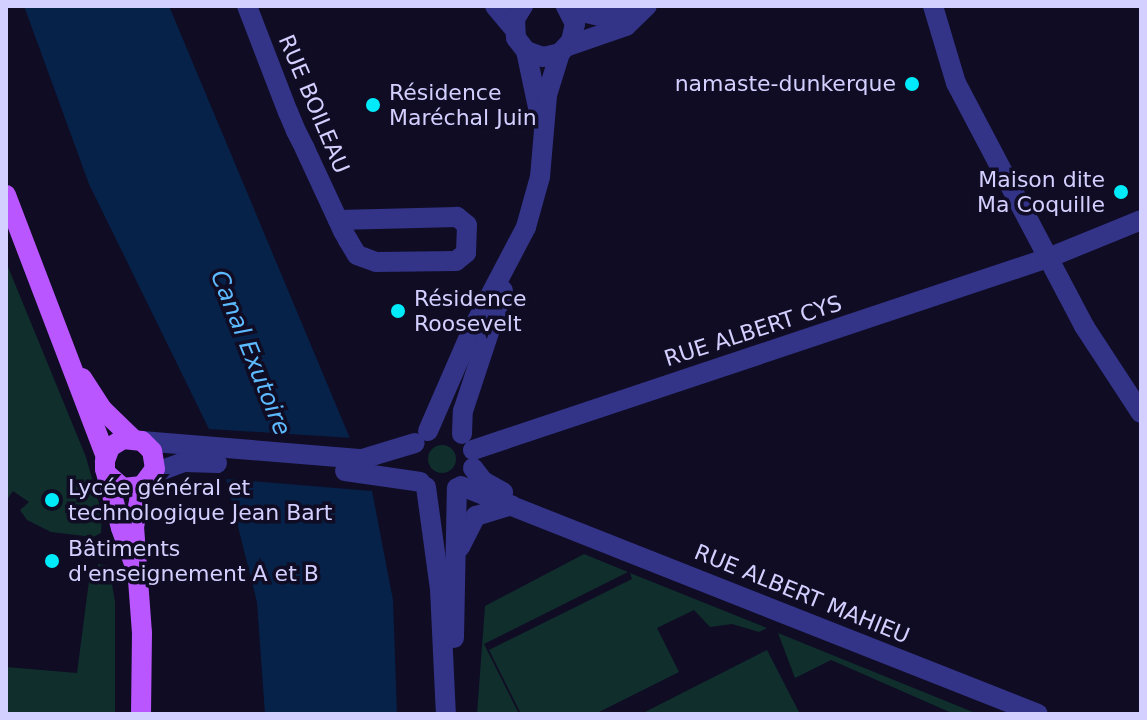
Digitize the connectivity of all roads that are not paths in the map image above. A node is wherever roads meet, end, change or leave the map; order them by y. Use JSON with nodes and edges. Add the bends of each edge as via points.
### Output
{"nodes":[{"id":1,"x":247,"y":6,"type":"edge"},
{"id":2,"x":495,"y":6,"type":"edge"},
{"id":3,"x":523,"y":6,"type":"edge"},
{"id":4,"x":933,"y":6,"type":"edge"},
{"id":5,"x":568,"y":8,"type":"edge"},
{"id":6,"x":645,"y":8,"type":"edge"},
{"id":7,"x":515,"y":30,"type":"junction"},
{"id":8,"x":564,"y":50,"type":"junction"},
{"id":9,"x":526,"y":51,"type":"junction"},
{"id":10,"x":543,"y":136,"type":"junction"},
{"id":11,"x":6,"y":195,"type":"edge"},
{"id":12,"x":338,"y":220,"type":"junction"},
{"id":13,"x":1141,"y":220,"type":"edge"},
{"id":14,"x":520,"y":241,"type":"junction"},
{"id":15,"x":1048,"y":258,"type":"junction"},
{"id":16,"x":68,"y":353,"type":"junction"},
{"id":17,"x":1141,"y":413,"type":"edge"},
{"id":18,"x":422,"y":437,"type":"junction"},
{"id":19,"x":138,"y":440,"type":"junction"},
{"id":20,"x":469,"y":451,"type":"junction"},
{"id":21,"x":188,"y":455,"type":"junction"},
{"id":22,"x":382,"y":465,"type":"junction"},
{"id":23,"x":107,"y":466,"type":"junction"},
{"id":24,"x":148,"y":479,"type":"junction"},
{"id":25,"x":423,"y":485,"type":"junction"},
{"id":26,"x":459,"y":487,"type":"junction"},
{"id":27,"x":512,"y":505,"type":"junction"},
{"id":28,"x":549,"y":518,"type":"junction"},
{"id":29,"x":456,"y":562,"type":"junction"},
{"id":30,"x":137,"y":572,"type":"junction"},
{"id":31,"x":141,"y":714,"type":"edge"},
{"id":32,"x":446,"y":714,"type":"edge"},
{"id":33,"x":1038,"y":714,"type":"edge"}],
"edges":[{"from":1,"to":12,"type":"street","name":"RUE BOILEAU"},
{"from":2,"to":7,"type":"street"},
{"from":3,"to":7,"type":"street"},
{"from":4,"to":15,"type":"street","via":[[951,73]]},
{"from":5,"to":6,"type":"street","via":[[614,18]]},
{"from":5,"to":8,"type":"street","via":[[575,26]]},
{"from":6,"to":8,"type":"street","via":[[626,26]]},
{"from":7,"to":9,"type":"street"},
{"from":8,"to":9,"type":"street","via":[[543,57]]},
{"from":8,"to":10,"type":"street","via":[[547,95]]},
{"from":9,"to":10,"type":"street"},
{"from":10,"to":14,"type":"street","via":[[536,198]]},
{"from":11,"to":16,"type":"main road"},
{"from":12,"to":12,"type":"street","name":"RUE BOILEAU","via":[[457,217],[467,225],[466,253],[456,261],[365,260]]},
{"from":13,"to":15,"type":"street","name":"RUE ALBERT CYS"},
{"from":14,"to":18,"type":"street"},
{"from":14,"to":20,"type":"street","via":[[463,411]]},
{"from":15,"to":17,"type":"street","via":[[1090,336]]},
{"from":15,"to":20,"type":"street","name":"RUE ALBERT CYS"},
{"from":16,"to":19,"type":"main road","via":[[99,404]]},
{"from":16,"to":23,"type":"main road"},
{"from":18,"to":20,"type":"street","via":[[447,428]]},
{"from":18,"to":22,"type":"street"},
{"from":18,"to":25,"type":"street","via":[[410,463]]},
{"from":19,"to":21,"type":"street"},
{"from":19,"to":23,"type":"main road","via":[[117,442]]},
{"from":19,"to":24,"type":"main road","via":[[154,454]]},
{"from":20,"to":26,"type":"street"},
{"from":20,"to":28,"type":"street","name":"RUE ALBERT MAHIEU","via":[[486,483]]},
{"from":21,"to":22,"type":"street"},
{"from":21,"to":24,"type":"street"},
{"from":22,"to":25,"type":"street"},
{"from":23,"to":24,"type":"main road","via":[[120,487]]},
{"from":23,"to":30,"type":"main road"},
{"from":24,"to":30,"type":"main road","via":[[134,527]]},
{"from":25,"to":26,"type":"street","via":[[440,492]]},
{"from":25,"to":32,"type":"street","via":[[440,589]]},
{"from":26,"to":27,"type":"street","name":"RUE ALBERT MAHIEU"},
{"from":26,"to":29,"type":"street"},
{"from":27,"to":28,"type":"street","name":"RUE ALBERT MAHIEU"},
{"from":27,"to":29,"type":"street","via":[[473,519]]},
{"from":28,"to":33,"type":"street","name":"RUE ALBERT MAHIEU"},
{"from":29,"to":32,"type":"street"},
{"from":30,"to":31,"type":"main road"}]}
